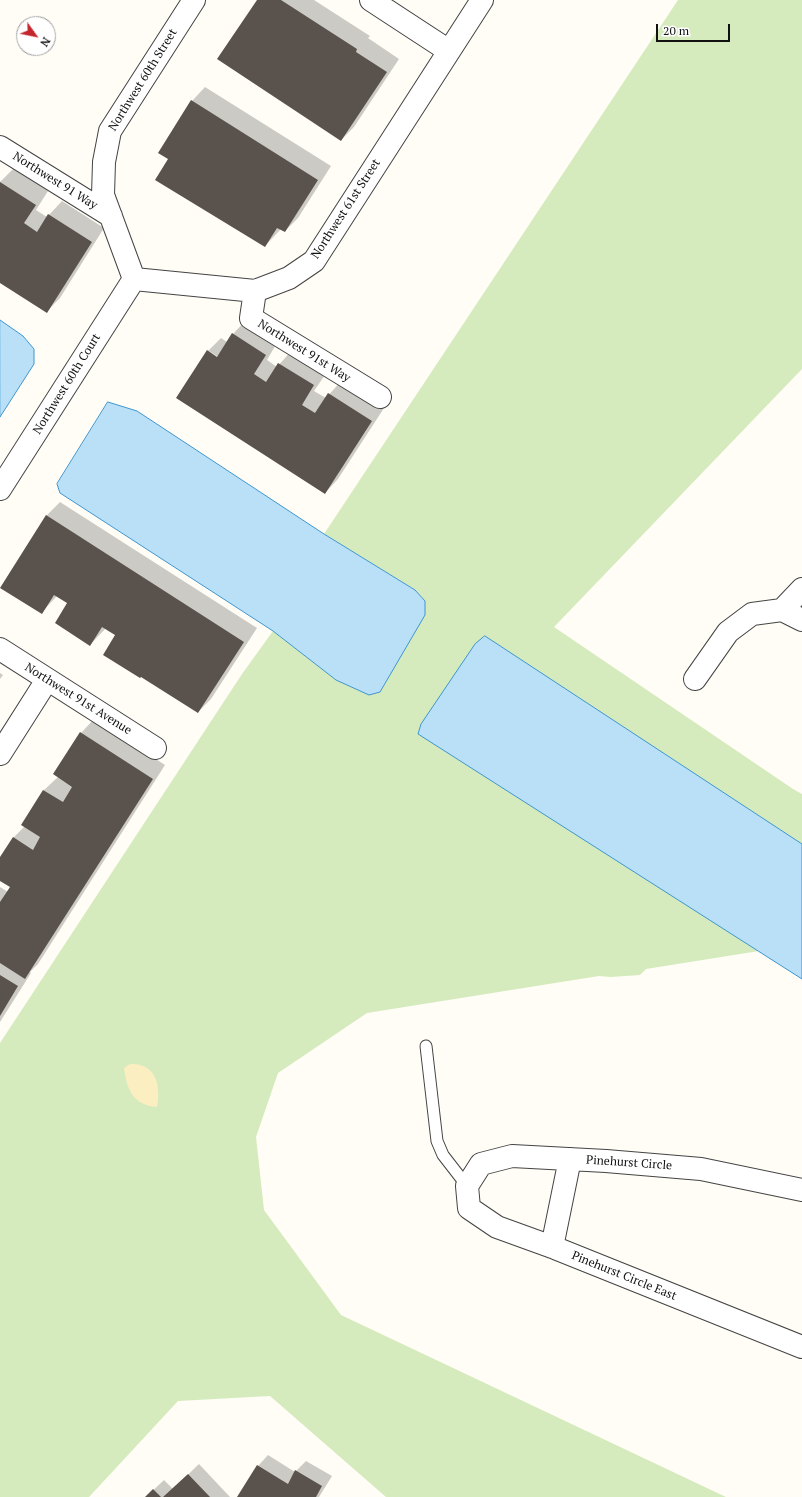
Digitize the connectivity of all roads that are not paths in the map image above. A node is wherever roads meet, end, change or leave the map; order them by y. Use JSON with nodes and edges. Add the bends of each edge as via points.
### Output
{"nodes":[{"id":1,"x":194,"y":0,"type":"edge"},
{"id":2,"x":371,"y":0,"type":"edge"},
{"id":3,"x":482,"y":0,"type":"edge"},
{"id":4,"x":449,"y":51,"type":"junction"},
{"id":5,"x":0,"y":147,"type":"edge"},
{"id":6,"x":111,"y":216,"type":"junction"},
{"id":7,"x":134,"y":279,"type":"junction"},
{"id":8,"x":255,"y":291,"type":"junction"},
{"id":9,"x":380,"y":398,"type":"dead end"},
{"id":10,"x":0,"y":489,"type":"edge"},
{"id":11,"x":802,"y":589,"type":"edge"},
{"id":12,"x":782,"y":610,"type":"junction"},
{"id":13,"x":802,"y":620,"type":"edge"},
{"id":14,"x":0,"y":649,"type":"edge"},
{"id":15,"x":695,"y":679,"type":"dead end"},
{"id":16,"x":47,"y":680,"type":"junction"},
{"id":17,"x":156,"y":748,"type":"dead end"},
{"id":18,"x":0,"y":754,"type":"edge"},
{"id":19,"x":426,"y":1046,"type":"dead end"},
{"id":20,"x":570,"y":1159,"type":"junction"},
{"id":21,"x":467,"y":1186,"type":"junction"},
{"id":22,"x":802,"y":1190,"type":"edge"},
{"id":23,"x":552,"y":1247,"type":"junction"},
{"id":24,"x":802,"y":1347,"type":"edge"}],
"edges":[{"from":1,"to":6,"type":"street","name":"Northwest 60th Street","via":[[110,131],[104,162],[103,195]]},
{"from":2,"to":4,"type":"street"},
{"from":3,"to":4,"type":"street","name":"Northwest 61st Street"},
{"from":4,"to":8,"type":"street","name":"Northwest 61st Street","via":[[314,261],[289,278]]},
{"from":5,"to":6,"type":"street","name":"Northwest 91 Way"},
{"from":6,"to":7,"type":"street","name":"Northwest 60th Street"},
{"from":7,"to":8,"type":"street","name":"Northwest 61st Street"},
{"from":7,"to":10,"type":"street","name":"Northwest 60th Court"},
{"from":8,"to":9,"type":"street","name":"Northwest 91st Way","via":[[251,318]]},
{"from":11,"to":12,"type":"street"},
{"from":12,"to":13,"type":"street"},
{"from":12,"to":15,"type":"street","via":[[752,614],[728,632]]},
{"from":14,"to":16,"type":"street","name":"Northwest 91st Avenue"},
{"from":16,"to":17,"type":"street","name":"Northwest 91st Avenue"},
{"from":16,"to":18,"type":"street"},
{"from":19,"to":21,"type":"lane","via":[[437,1141],[443,1156]]},
{"from":20,"to":21,"type":"street","name":"Pinehurst Circle","via":[[512,1156],[481,1164]]},
{"from":20,"to":22,"type":"street","name":"Pinehurst Circle","via":[[701,1169]]},
{"from":20,"to":23,"type":"street"},
{"from":21,"to":23,"type":"street","name":"Pinehurst Circle East","via":[[469,1208],[497,1227]]},
{"from":23,"to":24,"type":"street","name":"Pinehurst Circle East"}]}
